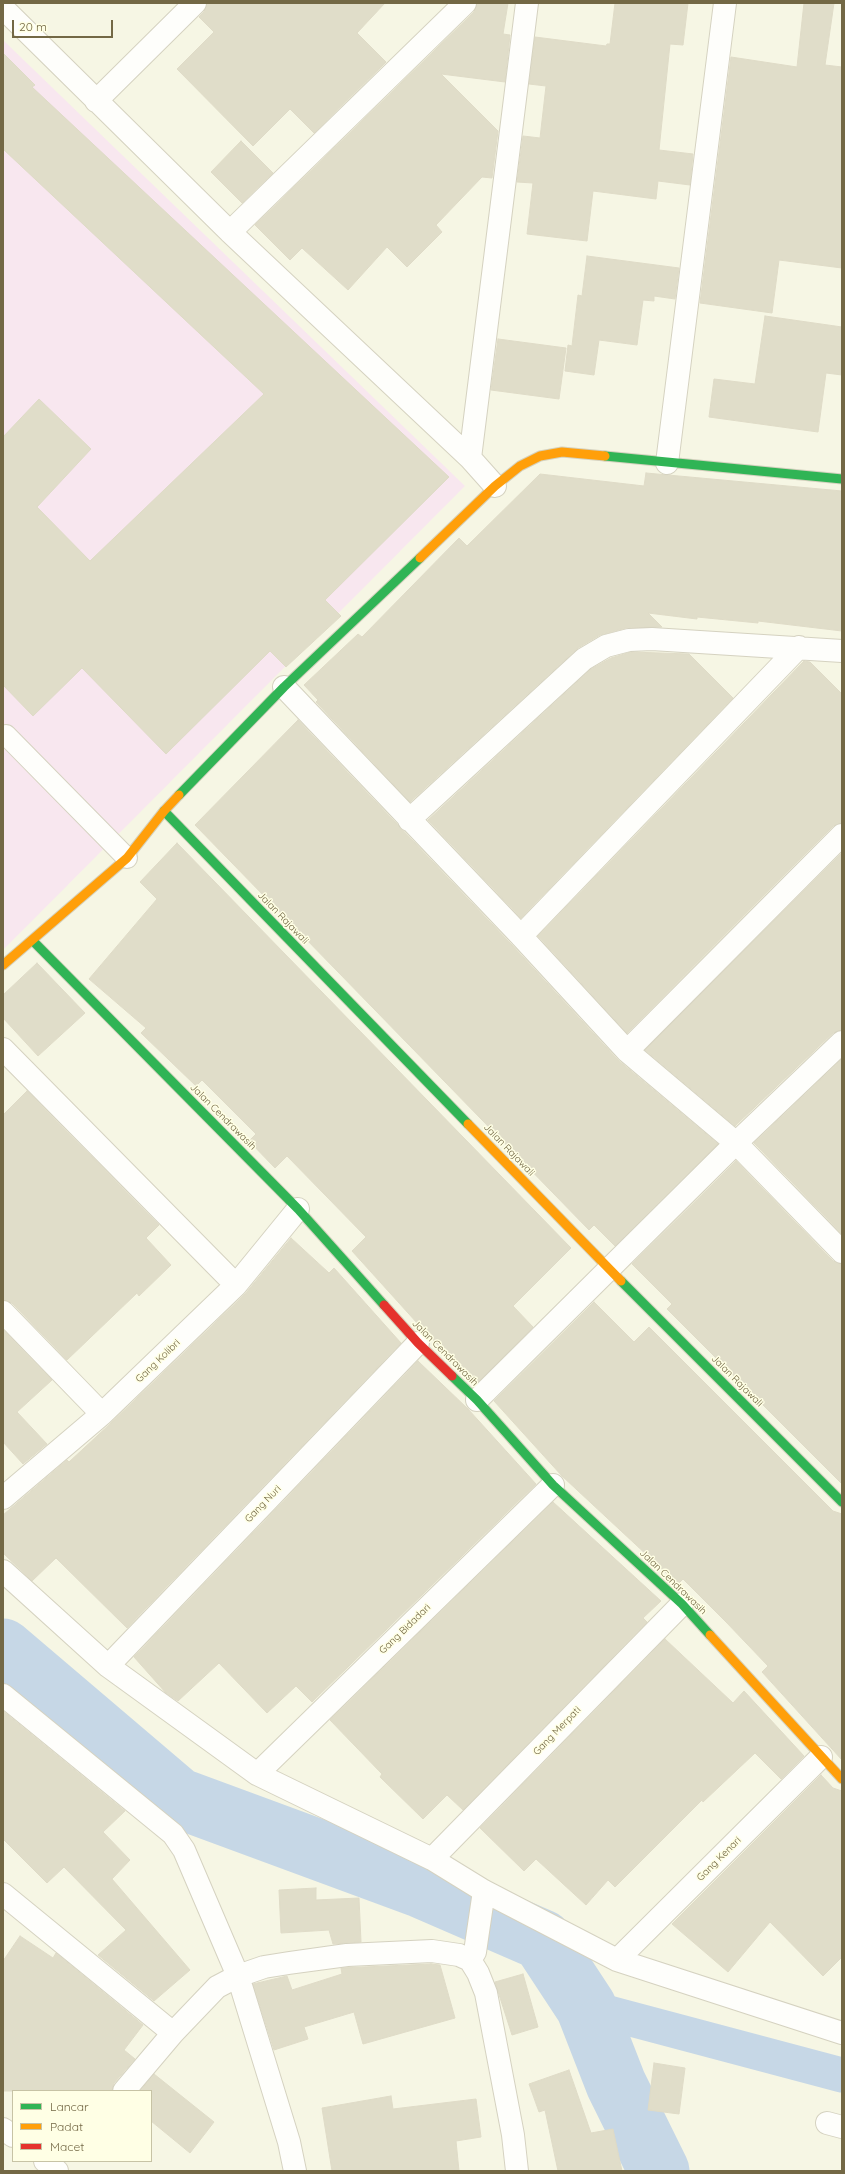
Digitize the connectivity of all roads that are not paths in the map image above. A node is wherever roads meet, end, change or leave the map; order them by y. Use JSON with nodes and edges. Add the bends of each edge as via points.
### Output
{"nodes":[{"id":1,"x":195,"y":3,"type":"edge"},
{"id":2,"x":465,"y":3,"type":"edge"},
{"id":3,"x":527,"y":3,"type":"edge"},
{"id":4,"x":725,"y":3,"type":"edge"},
{"id":5,"x":3,"y":8,"type":"edge"},
{"id":6,"x":96,"y":101,"type":"junction"},
{"id":7,"x":230,"y":232,"type":"junction"},
{"id":8,"x":470,"y":458,"type":"junction"},
{"id":9,"x":667,"y":463,"type":"junction"},
{"id":10,"x":842,"y":479,"type":"edge"},
{"id":11,"x":495,"y":486,"type":"junction"},
{"id":12,"x":800,"y":647,"type":"junction"},
{"id":13,"x":842,"y":651,"type":"edge"},
{"id":14,"x":284,"y":687,"type":"junction"},
{"id":15,"x":6,"y":735,"type":"dead end"},
{"id":16,"x":164,"y":811,"type":"junction"},
{"id":17,"x":409,"y":820,"type":"junction"},
{"id":18,"x":842,"y":835,"type":"edge"},
{"id":19,"x":127,"y":858,"type":"junction"},
{"id":20,"x":521,"y":936,"type":"junction"},
{"id":21,"x":33,"y":941,"type":"junction"},
{"id":22,"x":3,"y":965,"type":"edge"},
{"id":23,"x":842,"y":1042,"type":"edge"},
{"id":24,"x":3,"y":1049,"type":"edge"},
{"id":25,"x":627,"y":1051,"type":"junction"},
{"id":26,"x":736,"y":1144,"type":"junction"},
{"id":27,"x":298,"y":1209,"type":"junction"},
{"id":28,"x":842,"y":1252,"type":"edge"},
{"id":29,"x":609,"y":1269,"type":"junction"},
{"id":30,"x":236,"y":1285,"type":"junction"},
{"id":31,"x":3,"y":1312,"type":"edge"},
{"id":32,"x":418,"y":1343,"type":"junction"},
{"id":33,"x":477,"y":1400,"type":"junction"},
{"id":34,"x":102,"y":1414,"type":"junction"},
{"id":35,"x":553,"y":1485,"type":"junction"},
{"id":36,"x":3,"y":1498,"type":"edge"},
{"id":37,"x":842,"y":1502,"type":"edge"},
{"id":38,"x":3,"y":1571,"type":"edge"},
{"id":39,"x":682,"y":1604,"type":"junction"},
{"id":40,"x":108,"y":1666,"type":"junction"},
{"id":41,"x":3,"y":1695,"type":"edge"},
{"id":42,"x":822,"y":1757,"type":"junction"},
{"id":43,"x":257,"y":1774,"type":"junction"},
{"id":44,"x":842,"y":1779,"type":"edge"},
{"id":45,"x":432,"y":1859,"type":"junction"},
{"id":46,"x":3,"y":1894,"type":"edge"},
{"id":47,"x":484,"y":1897,"type":"junction"},
{"id":48,"x":473,"y":1956,"type":"junction"},
{"id":49,"x":617,"y":1960,"type":"junction"},
{"id":50,"x":238,"y":1976,"type":"junction"},
{"id":51,"x":840,"y":2029,"type":"edge"},
{"id":52,"x":173,"y":2033,"type":"junction"},
{"id":53,"x":125,"y":2090,"type":"edge"},
{"id":54,"x":3,"y":2129,"type":"edge"},
{"id":55,"x":12,"y":2135,"type":"edge"},
{"id":56,"x":46,"y":2162,"type":"edge"},
{"id":57,"x":64,"y":2162,"type":"edge"},
{"id":58,"x":57,"y":2171,"type":"edge"},
{"id":59,"x":295,"y":2171,"type":"edge"},
{"id":60,"x":517,"y":2171,"type":"edge"}],
"edges":[{"from":1,"to":6,"type":"street"},
{"from":2,"to":7,"type":"street"},
{"from":3,"to":8,"type":"street"},
{"from":4,"to":9,"type":"street"},
{"from":5,"to":6,"type":"street"},
{"from":6,"to":7,"type":"street"},
{"from":7,"to":8,"type":"street"},
{"from":8,"to":11,"type":"street"},
{"from":9,"to":10,"type":"street"},
{"from":9,"to":11,"type":"street","via":[[562,452],[540,456],[520,466]]},
{"from":11,"to":14,"type":"street"},
{"from":12,"to":13,"type":"street"},
{"from":12,"to":17,"type":"street","via":[[652,639],[629,640],[606,646],[584,659]]},
{"from":12,"to":20,"type":"street"},
{"from":14,"to":16,"type":"street"},
{"from":14,"to":17,"type":"street"},
{"from":15,"to":19,"type":"lane"},
{"from":16,"to":19,"type":"street"},
{"from":16,"to":29,"type":"street","name":"Jalan Rajawali"},
{"from":17,"to":20,"type":"street"},
{"from":18,"to":25,"type":"street"},
{"from":19,"to":21,"type":"street"},
{"from":20,"to":25,"type":"street"},
{"from":21,"to":22,"type":"street"},
{"from":21,"to":27,"type":"street","name":"Jalan Cendrawasih"},
{"from":23,"to":26,"type":"street"},
{"from":24,"to":30,"type":"street"},
{"from":25,"to":26,"type":"street"},
{"from":26,"to":28,"type":"street"},
{"from":26,"to":29,"type":"street"},
{"from":27,"to":30,"type":"street","name":"Gang Kolibri"},
{"from":27,"to":32,"type":"street","name":"Jalan Cendrawasih"},
{"from":29,"to":33,"type":"street"},
{"from":29,"to":37,"type":"street","name":"Jalan Rajawali"},
{"from":30,"to":34,"type":"street","name":"Gang Kolibri"},
{"from":31,"to":34,"type":"street"},
{"from":32,"to":33,"type":"street","name":"Jalan Cendrawasih"},
{"from":32,"to":40,"type":"street","name":"Gang Nuri"},
{"from":33,"to":35,"type":"street","name":"Jalan Cendrawasih"},
{"from":34,"to":36,"type":"street","name":"Gang Kolibri"},
{"from":35,"to":39,"type":"street","name":"Jalan Cendrawasih"},
{"from":35,"to":43,"type":"street","name":"Gang Bidadari"},
{"from":38,"to":40,"type":"street"},
{"from":39,"to":42,"type":"street","name":"Jalan Cendrawasih"},
{"from":39,"to":45,"type":"street","name":"Gang Merpati"},
{"from":40,"to":43,"type":"street"},
{"from":41,"to":50,"type":"street","via":[[173,1834],[190,1863]]},
{"from":42,"to":44,"type":"street","name":"Jalan Cendrawasih"},
{"from":42,"to":49,"type":"street","name":"Gang Kenari"},
{"from":43,"to":45,"type":"street"},
{"from":45,"to":47,"type":"street"},
{"from":46,"to":52,"type":"street"},
{"from":47,"to":48,"type":"street"},
{"from":47,"to":49,"type":"street"},
{"from":48,"to":50,"type":"street","via":[[445,1952],[385,1953],[289,1963],[264,1967]]},
{"from":48,"to":60,"type":"street","via":[[486,1993],[513,2135]]},
{"from":49,"to":51,"type":"street"},
{"from":50,"to":52,"type":"street","via":[[217,1987]]},
{"from":50,"to":59,"type":"street","via":[[289,2142]]},
{"from":52,"to":53,"type":"street"},
{"from":54,"to":55,"type":"street"},
{"from":56,"to":58,"type":"street"},
{"from":57,"to":58,"type":"street"}]}
